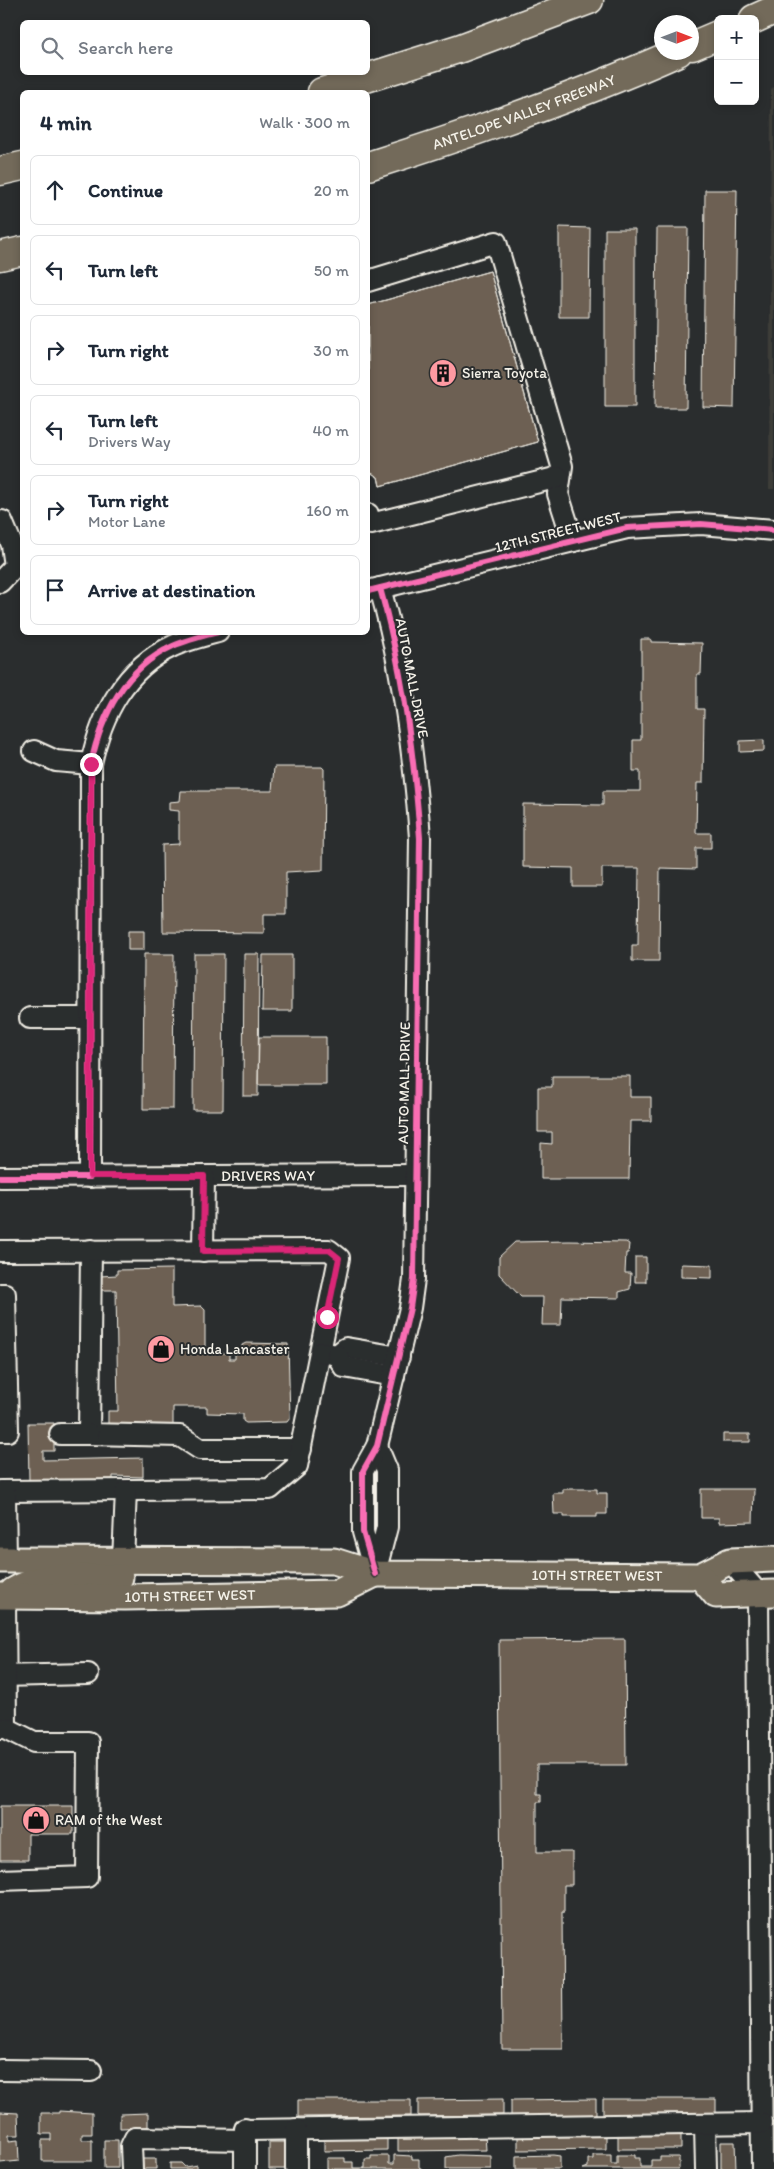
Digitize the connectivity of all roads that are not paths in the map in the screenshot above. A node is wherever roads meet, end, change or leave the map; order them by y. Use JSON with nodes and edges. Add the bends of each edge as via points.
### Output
{"nodes":[{"id":1,"x":589,"y":0,"type":"edge"},
{"id":2,"x":774,"y":10,"type":"edge"},
{"id":3,"x":759,"y":17,"type":"edge"},
{"id":4,"x":714,"y":37,"type":"edge"},
{"id":5,"x":699,"y":43,"type":"edge"},
{"id":6,"x":660,"y":60,"type":"edge"},
{"id":7,"x":328,"y":90,"type":"edge"},
{"id":8,"x":370,"y":165,"type":"edge"},
{"id":9,"x":20,"y":166,"type":"edge"},
{"id":10,"x":0,"y":171,"type":"edge"},
{"id":11,"x":20,"y":251,"type":"edge"},
{"id":12,"x":0,"y":256,"type":"edge"},
{"id":13,"x":370,"y":280,"type":"edge"},
{"id":14,"x":559,"y":477,"type":"junction"},
{"id":15,"x":2,"y":521,"type":"dead end"},
{"id":16,"x":370,"y":521,"type":"edge"},
{"id":17,"x":774,"y":530,"type":"edge"},
{"id":18,"x":17,"y":540,"type":"edge"},
{"id":19,"x":573,"y":541,"type":"junction"},
{"id":20,"x":0,"y":582,"type":"edge"},
{"id":21,"x":374,"y":590,"type":"edge"},
{"id":22,"x":208,"y":635,"type":"edge"},
{"id":23,"x":34,"y":751,"type":"dead end"},
{"id":24,"x":91,"y":764,"type":"junction"},
{"id":25,"x":30,"y":1018,"type":"dead end"},
{"id":26,"x":90,"y":1018,"type":"junction"},
{"id":27,"x":415,"y":1175,"type":"junction"},
{"id":28,"x":0,"y":1176,"type":"edge"},
{"id":29,"x":90,"y":1176,"type":"junction"},
{"id":30,"x":204,"y":1176,"type":"junction"},
{"id":31,"x":91,"y":1250,"type":"junction"},
{"id":32,"x":0,"y":1251,"type":"edge"},
{"id":33,"x":203,"y":1251,"type":"junction"},
{"id":34,"x":0,"y":1294,"type":"edge"},
{"id":35,"x":329,"y":1353,"type":"junction"},
{"id":36,"x":397,"y":1367,"type":"junction"},
{"id":37,"x":0,"y":1432,"type":"edge"},
{"id":38,"x":60,"y":1434,"type":"dead end"},
{"id":39,"x":89,"y":1434,"type":"junction"},
{"id":40,"x":301,"y":1449,"type":"junction"},
{"id":41,"x":126,"y":1491,"type":"junction"},
{"id":42,"x":2,"y":1492,"type":"edge"},
{"id":43,"x":774,"y":1559,"type":"edge"},
{"id":44,"x":123,"y":1560,"type":"junction"},
{"id":45,"x":172,"y":1560,"type":"junction"},
{"id":46,"x":730,"y":1561,"type":"junction"},
{"id":47,"x":2,"y":1562,"type":"edge"},
{"id":48,"x":375,"y":1574,"type":"junction"},
{"id":49,"x":700,"y":1576,"type":"junction"},
{"id":50,"x":769,"y":1589,"type":"edge"},
{"id":51,"x":2,"y":1596,"type":"edge"},
{"id":52,"x":88,"y":1674,"type":"dead end"},
{"id":53,"x":3,"y":1676,"type":"edge"},
{"id":54,"x":3,"y":1728,"type":"edge"},
{"id":55,"x":767,"y":1776,"type":"edge"},
{"id":56,"x":0,"y":1880,"type":"edge"},
{"id":57,"x":0,"y":2070,"type":"edge"},
{"id":58,"x":91,"y":2071,"type":"dead end"},
{"id":59,"x":705,"y":2124,"type":"junction"},
{"id":60,"x":296,"y":2129,"type":"junction"},
{"id":61,"x":245,"y":2130,"type":"junction"},
{"id":62,"x":766,"y":2135,"type":"edge"},
{"id":63,"x":132,"y":2169,"type":"edge"},
{"id":64,"x":245,"y":2169,"type":"edge"},
{"id":65,"x":296,"y":2169,"type":"edge"},
{"id":66,"x":706,"y":2169,"type":"edge"},
{"id":67,"x":762,"y":2169,"type":"edge"}],
"edges":[{"from":1,"to":7,"type":"highway","via":[[461,48]]},
{"from":2,"to":3,"type":"highway"},
{"from":4,"to":5,"type":"highway"},
{"from":6,"to":8,"type":"highway","name":"ANTELOPE VALLEY FREEWAY","via":[[474,132]]},
{"from":9,"to":10,"type":"highway"},
{"from":11,"to":12,"type":"highway"},
{"from":13,"to":14,"type":"street","via":[[496,242],[562,466]]},
{"from":14,"to":16,"type":"street","via":[[371,524]]},
{"from":14,"to":19,"type":"street","via":[[558,494]]},
{"from":15,"to":18,"type":"street"},
{"from":17,"to":19,"type":"street","name":"12TH STREET WEST","via":[[701,524],[627,528]]},
{"from":18,"to":20,"type":"street","via":[[15,566]]},
{"from":19,"to":21,"type":"street","name":"12TH STREET WEST"},
{"from":21,"to":27,"type":"street","name":"AUTO MALL DRIVE","via":[[392,631],[416,769],[420,838]]},
{"from":22,"to":24,"type":"street","via":[[173,646],[127,682],[104,718]]},
{"from":23,"to":24,"type":"street","via":[[56,761]]},
{"from":24,"to":26,"type":"street"},
{"from":25,"to":26,"type":"street"},
{"from":26,"to":29,"type":"street"},
{"from":27,"to":30,"type":"street","name":"DRIVERS WAY"},
{"from":27,"to":36,"type":"street","name":"AUTO MALL DRIVE","via":[[414,1279]]},
{"from":28,"to":29,"type":"street","name":"DRIVERS WAY"},
{"from":29,"to":30,"type":"street","name":"DRIVERS WAY"},
{"from":30,"to":33,"type":"street"},
{"from":31,"to":32,"type":"street"},
{"from":31,"to":33,"type":"street"},
{"from":31,"to":39,"type":"street"},
{"from":33,"to":35,"type":"street","via":[[329,1250],[339,1258]]},
{"from":34,"to":37,"type":"street","via":[[5,1294],[8,1431]]},
{"from":35,"to":36,"type":"street","via":[[344,1367]]},
{"from":35,"to":40,"type":"street"},
{"from":36,"to":48,"type":"street","name":"AUTO MALL DRIVE","via":[[378,1446],[388,1470],[387,1527]]},
{"from":38,"to":39,"type":"street"},
{"from":39,"to":40,"type":"street","via":[[180,1436],[200,1449]]},
{"from":40,"to":41,"type":"street","via":[[297,1466],[270,1489]]},
{"from":41,"to":42,"type":"street"},
{"from":41,"to":44,"type":"street"},
{"from":42,"to":47,"type":"street"},
{"from":43,"to":46,"type":"main road","name":"10TH STREET WEST"},
{"from":44,"to":45,"type":"main road","name":"10TH STREET WEST"},
{"from":44,"to":47,"type":"main road","name":"10TH STREET WEST"},
{"from":45,"to":48,"type":"main road","name":"10TH STREET WEST","via":[[334,1561]]},
{"from":45,"to":51,"type":"main road","via":[[128,1577],[46,1579],[24,1583]]},
{"from":46,"to":49,"type":"main road","name":"10TH STREET WEST"},
{"from":46,"to":50,"type":"street"},
{"from":48,"to":49,"type":"main road","name":"10TH STREET WEST"},
{"from":48,"to":51,"type":"main road","name":"10TH STREET WEST","via":[[337,1593]]},
{"from":49,"to":50,"type":"main road","via":[[716,1595]]},
{"from":50,"to":55,"type":"street"},
{"from":51,"to":53,"type":"street"},
{"from":52,"to":53,"type":"street"},
{"from":53,"to":54,"type":"street"},
{"from":54,"to":56,"type":"street","via":[[34,1742],[88,1742],[87,1877]]},
{"from":55,"to":62,"type":"street"},
{"from":57,"to":58,"type":"street"},
{"from":59,"to":60,"type":"street"},
{"from":59,"to":62,"type":"street"},
{"from":59,"to":66,"type":"street"},
{"from":60,"to":61,"type":"street"},
{"from":60,"to":65,"type":"street"},
{"from":61,"to":63,"type":"street","via":[[135,2138],[131,2146]]},
{"from":61,"to":64,"type":"street"},
{"from":62,"to":67,"type":"street"}]}
